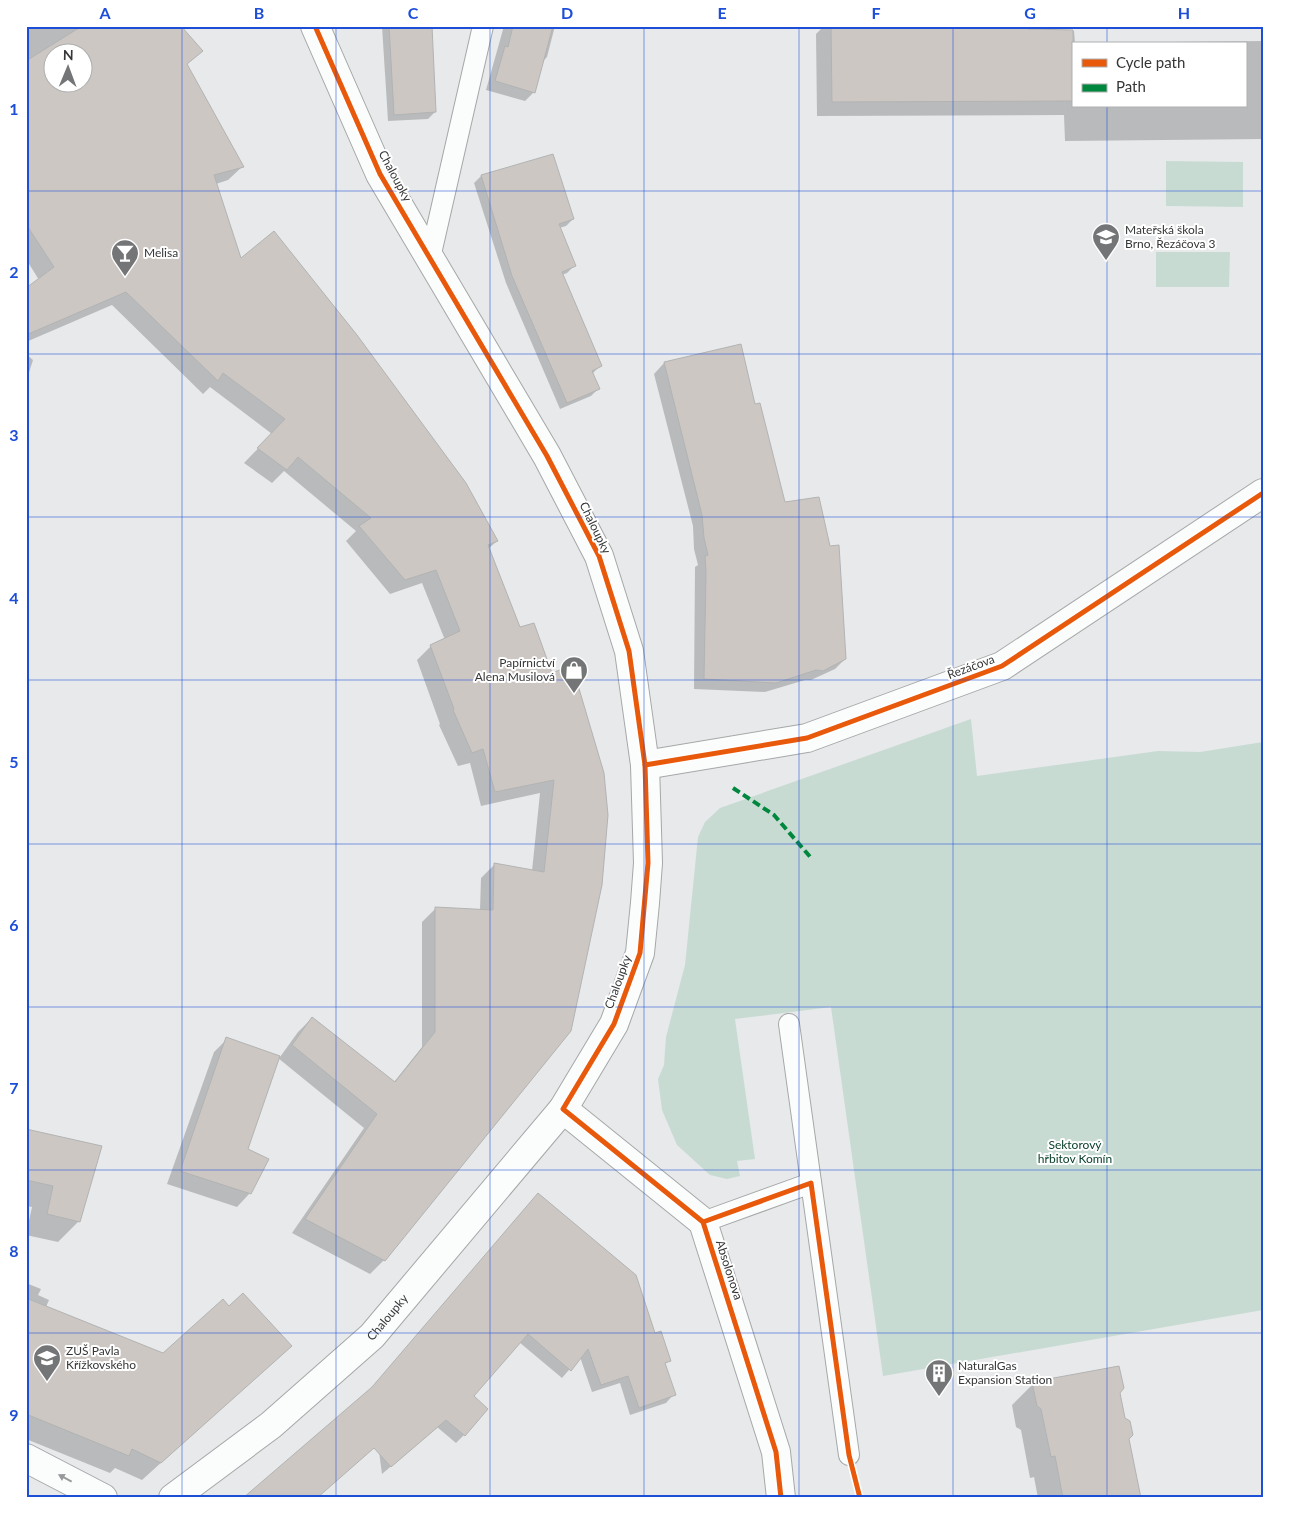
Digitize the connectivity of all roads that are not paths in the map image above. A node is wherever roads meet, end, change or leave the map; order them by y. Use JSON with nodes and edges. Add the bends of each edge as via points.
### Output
{"nodes":[{"id":1,"x":315,"y":26,"type":"edge"},
{"id":2,"x":483,"y":26,"type":"edge"},
{"id":3,"x":430,"y":258,"type":"junction"},
{"id":4,"x":1263,"y":493,"type":"edge"},
{"id":5,"x":645,"y":765,"type":"junction"},
{"id":6,"x":789,"y":1024,"type":"dead end"},
{"id":7,"x":563,"y":1109,"type":"junction"},
{"id":8,"x":810,"y":1183,"type":"junction"},
{"id":9,"x":703,"y":1222,"type":"junction"},
{"id":10,"x":849,"y":1455,"type":"dead end"},
{"id":11,"x":26,"y":1458,"type":"edge"},
{"id":12,"x":103,"y":1498,"type":"edge"},
{"id":13,"x":173,"y":1498,"type":"edge"},
{"id":14,"x":781,"y":1498,"type":"edge"}],
"edges":[{"from":1,"to":3,"type":"street","name":"Chaloupky","via":[[380,174]]},
{"from":2,"to":3,"type":"lane"},
{"from":3,"to":5,"type":"street","name":"Chaloupky","via":[[547,456],[599,556],[629,651]]},
{"from":4,"to":5,"type":"street","name":"Řezáčova","via":[[1002,666],[807,738]]},
{"from":5,"to":7,"type":"street","name":"Chaloupky","via":[[648,863],[640,953],[614,1024]]},
{"from":6,"to":8,"type":"lane"},
{"from":7,"to":9,"type":"street"},
{"from":7,"to":13,"type":"street","name":"Chaloupky","via":[[372,1336],[271,1425]]},
{"from":8,"to":9,"type":"lane"},
{"from":8,"to":10,"type":"lane"},
{"from":9,"to":14,"type":"street","name":"Absolonova","via":[[776,1452]]},
{"from":12,"to":11,"type":"street","one_way":true}]}
